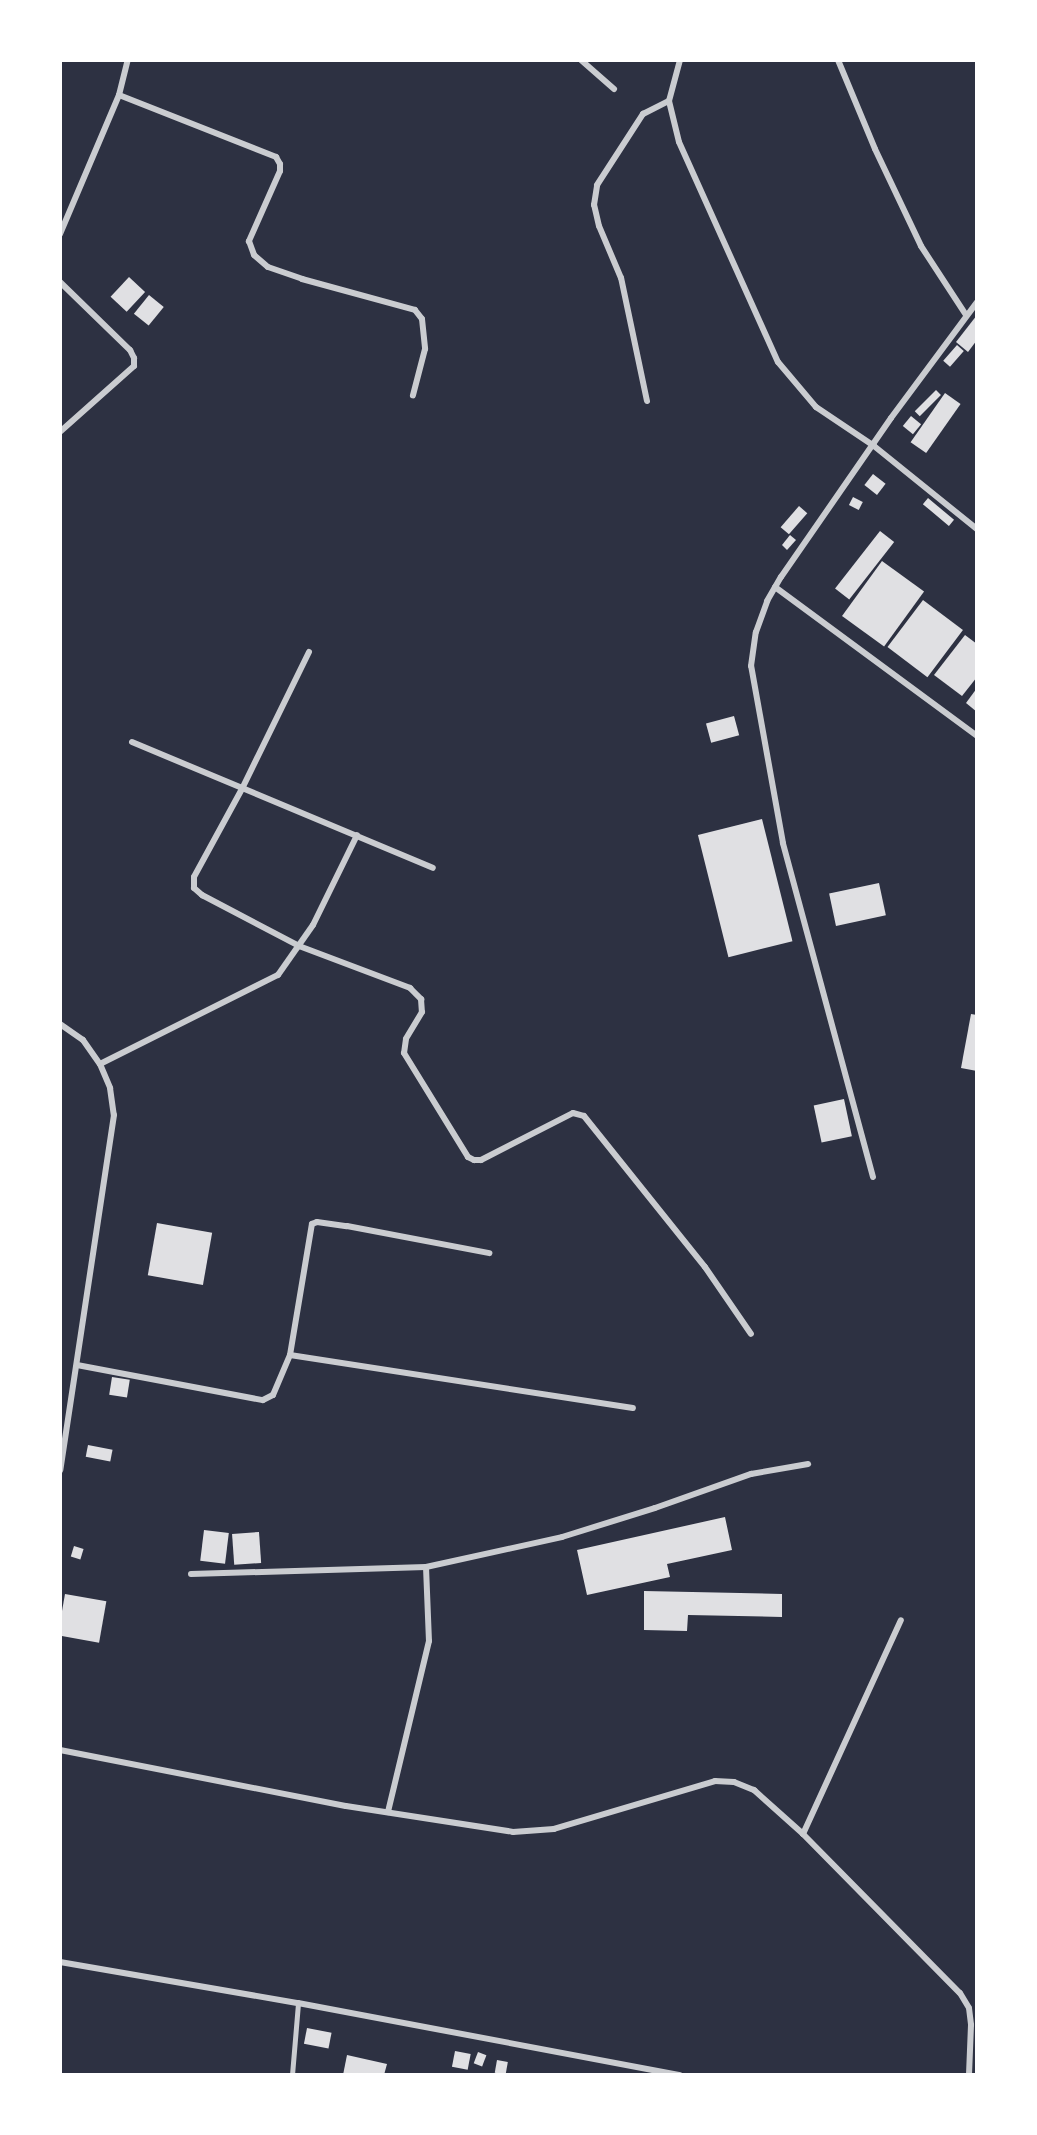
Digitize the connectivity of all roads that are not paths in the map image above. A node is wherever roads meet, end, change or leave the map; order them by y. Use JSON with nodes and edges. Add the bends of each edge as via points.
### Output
{"nodes":[{"id":1,"x":128,"y":60,"type":"edge"},
{"id":2,"x":581,"y":60,"type":"edge"},
{"id":3,"x":680,"y":60,"type":"edge"},
{"id":4,"x":838,"y":60,"type":"edge"},
{"id":5,"x":614,"y":89,"type":"dead end"},
{"id":6,"x":119,"y":95,"type":"junction"},
{"id":7,"x":669,"y":101,"type":"junction"},
{"id":8,"x":60,"y":234,"type":"edge"},
{"id":9,"x":60,"y":282,"type":"edge"},
{"id":10,"x":977,"y":302,"type":"edge"},
{"id":11,"x":966,"y":315,"type":"junction"},
{"id":12,"x":413,"y":394,"type":"dead end"},
{"id":13,"x":646,"y":401,"type":"dead end"},
{"id":14,"x":60,"y":432,"type":"edge"},
{"id":15,"x":874,"y":446,"type":"junction"},
{"id":16,"x":977,"y":529,"type":"edge"},
{"id":17,"x":775,"y":587,"type":"junction"},
{"id":18,"x":309,"y":652,"type":"dead end"},
{"id":19,"x":977,"y":736,"type":"edge"},
{"id":20,"x":132,"y":741,"type":"dead end"},
{"id":21,"x":243,"y":787,"type":"junction"},
{"id":22,"x":357,"y":835,"type":"junction"},
{"id":23,"x":433,"y":868,"type":"dead end"},
{"id":24,"x":299,"y":946,"type":"junction"},
{"id":25,"x":60,"y":1024,"type":"edge"},
{"id":26,"x":100,"y":1064,"type":"junction"},
{"id":27,"x":873,"y":1177,"type":"dead end"},
{"id":28,"x":489,"y":1253,"type":"dead end"},
{"id":29,"x":751,"y":1334,"type":"dead end"},
{"id":30,"x":290,"y":1354,"type":"junction"},
{"id":31,"x":77,"y":1365,"type":"junction"},
{"id":32,"x":633,"y":1408,"type":"dead end"},
{"id":33,"x":808,"y":1464,"type":"dead end"},
{"id":34,"x":60,"y":1470,"type":"edge"},
{"id":35,"x":426,"y":1567,"type":"junction"},
{"id":36,"x":192,"y":1574,"type":"dead end"},
{"id":37,"x":901,"y":1620,"type":"dead end"},
{"id":38,"x":60,"y":1750,"type":"edge"},
{"id":39,"x":388,"y":1812,"type":"junction"},
{"id":40,"x":803,"y":1834,"type":"junction"},
{"id":41,"x":60,"y":1962,"type":"edge"},
{"id":42,"x":298,"y":2003,"type":"junction"},
{"id":43,"x":292,"y":2075,"type":"edge"},
{"id":44,"x":680,"y":2075,"type":"edge"},
{"id":45,"x":969,"y":2075,"type":"edge"}],
"edges":[{"from":1,"to":6,"type":"street"},
{"from":2,"to":5,"type":"street"},
{"from":3,"to":7,"type":"street"},
{"from":4,"to":11,"type":"street","via":[[921,246]]},
{"from":6,"to":8,"type":"street"},
{"from":6,"to":12,"type":"street","via":[[276,157],[280,171],[249,241],[254,255],[268,267],[302,279],[415,310],[422,319],[425,349]]},
{"from":7,"to":13,"type":"street","via":[[642,114],[597,185],[594,205],[621,278]]},
{"from":7,"to":15,"type":"street","via":[[679,142],[778,362],[816,407]]},
{"from":9,"to":14,"type":"street","via":[[130,350],[134,366]]},
{"from":10,"to":11,"type":"street"},
{"from":11,"to":15,"type":"street"},
{"from":15,"to":16,"type":"street"},
{"from":15,"to":17,"type":"street"},
{"from":17,"to":19,"type":"street"},
{"from":17,"to":27,"type":"street","via":[[756,632],[751,666],[783,843]]},
{"from":18,"to":21,"type":"street"},
{"from":20,"to":21,"type":"street"},
{"from":21,"to":22,"type":"street"},
{"from":21,"to":24,"type":"street","via":[[194,877],[194,888]]},
{"from":22,"to":23,"type":"street"},
{"from":22,"to":24,"type":"street"},
{"from":24,"to":26,"type":"street","via":[[272,980]]},
{"from":24,"to":29,"type":"street","via":[[410,988],[421,999],[422,1012],[406,1039],[404,1053],[468,1157],[481,1160],[573,1113],[584,1116],[699,1258]]},
{"from":25,"to":26,"type":"street","via":[[83,1040]]},
{"from":26,"to":31,"type":"street","via":[[110,1088],[114,1115]]},
{"from":28,"to":30,"type":"street","via":[[317,1221],[312,1224]]},
{"from":30,"to":31,"type":"street","via":[[273,1395],[263,1400]]},
{"from":30,"to":32,"type":"street"},
{"from":31,"to":34,"type":"street"},
{"from":33,"to":35,"type":"street","via":[[752,1474],[562,1537]]},
{"from":35,"to":36,"type":"street"},
{"from":35,"to":39,"type":"street","via":[[429,1641]]},
{"from":37,"to":40,"type":"street"},
{"from":38,"to":39,"type":"street"},
{"from":39,"to":40,"type":"street","via":[[533,1832],[715,1781],[734,1782],[754,1790]]},
{"from":40,"to":45,"type":"street","via":[[960,1993],[969,2008],[971,2025]]},
{"from":41,"to":42,"type":"street"},
{"from":42,"to":43,"type":"lane"},
{"from":42,"to":44,"type":"street"}]}
